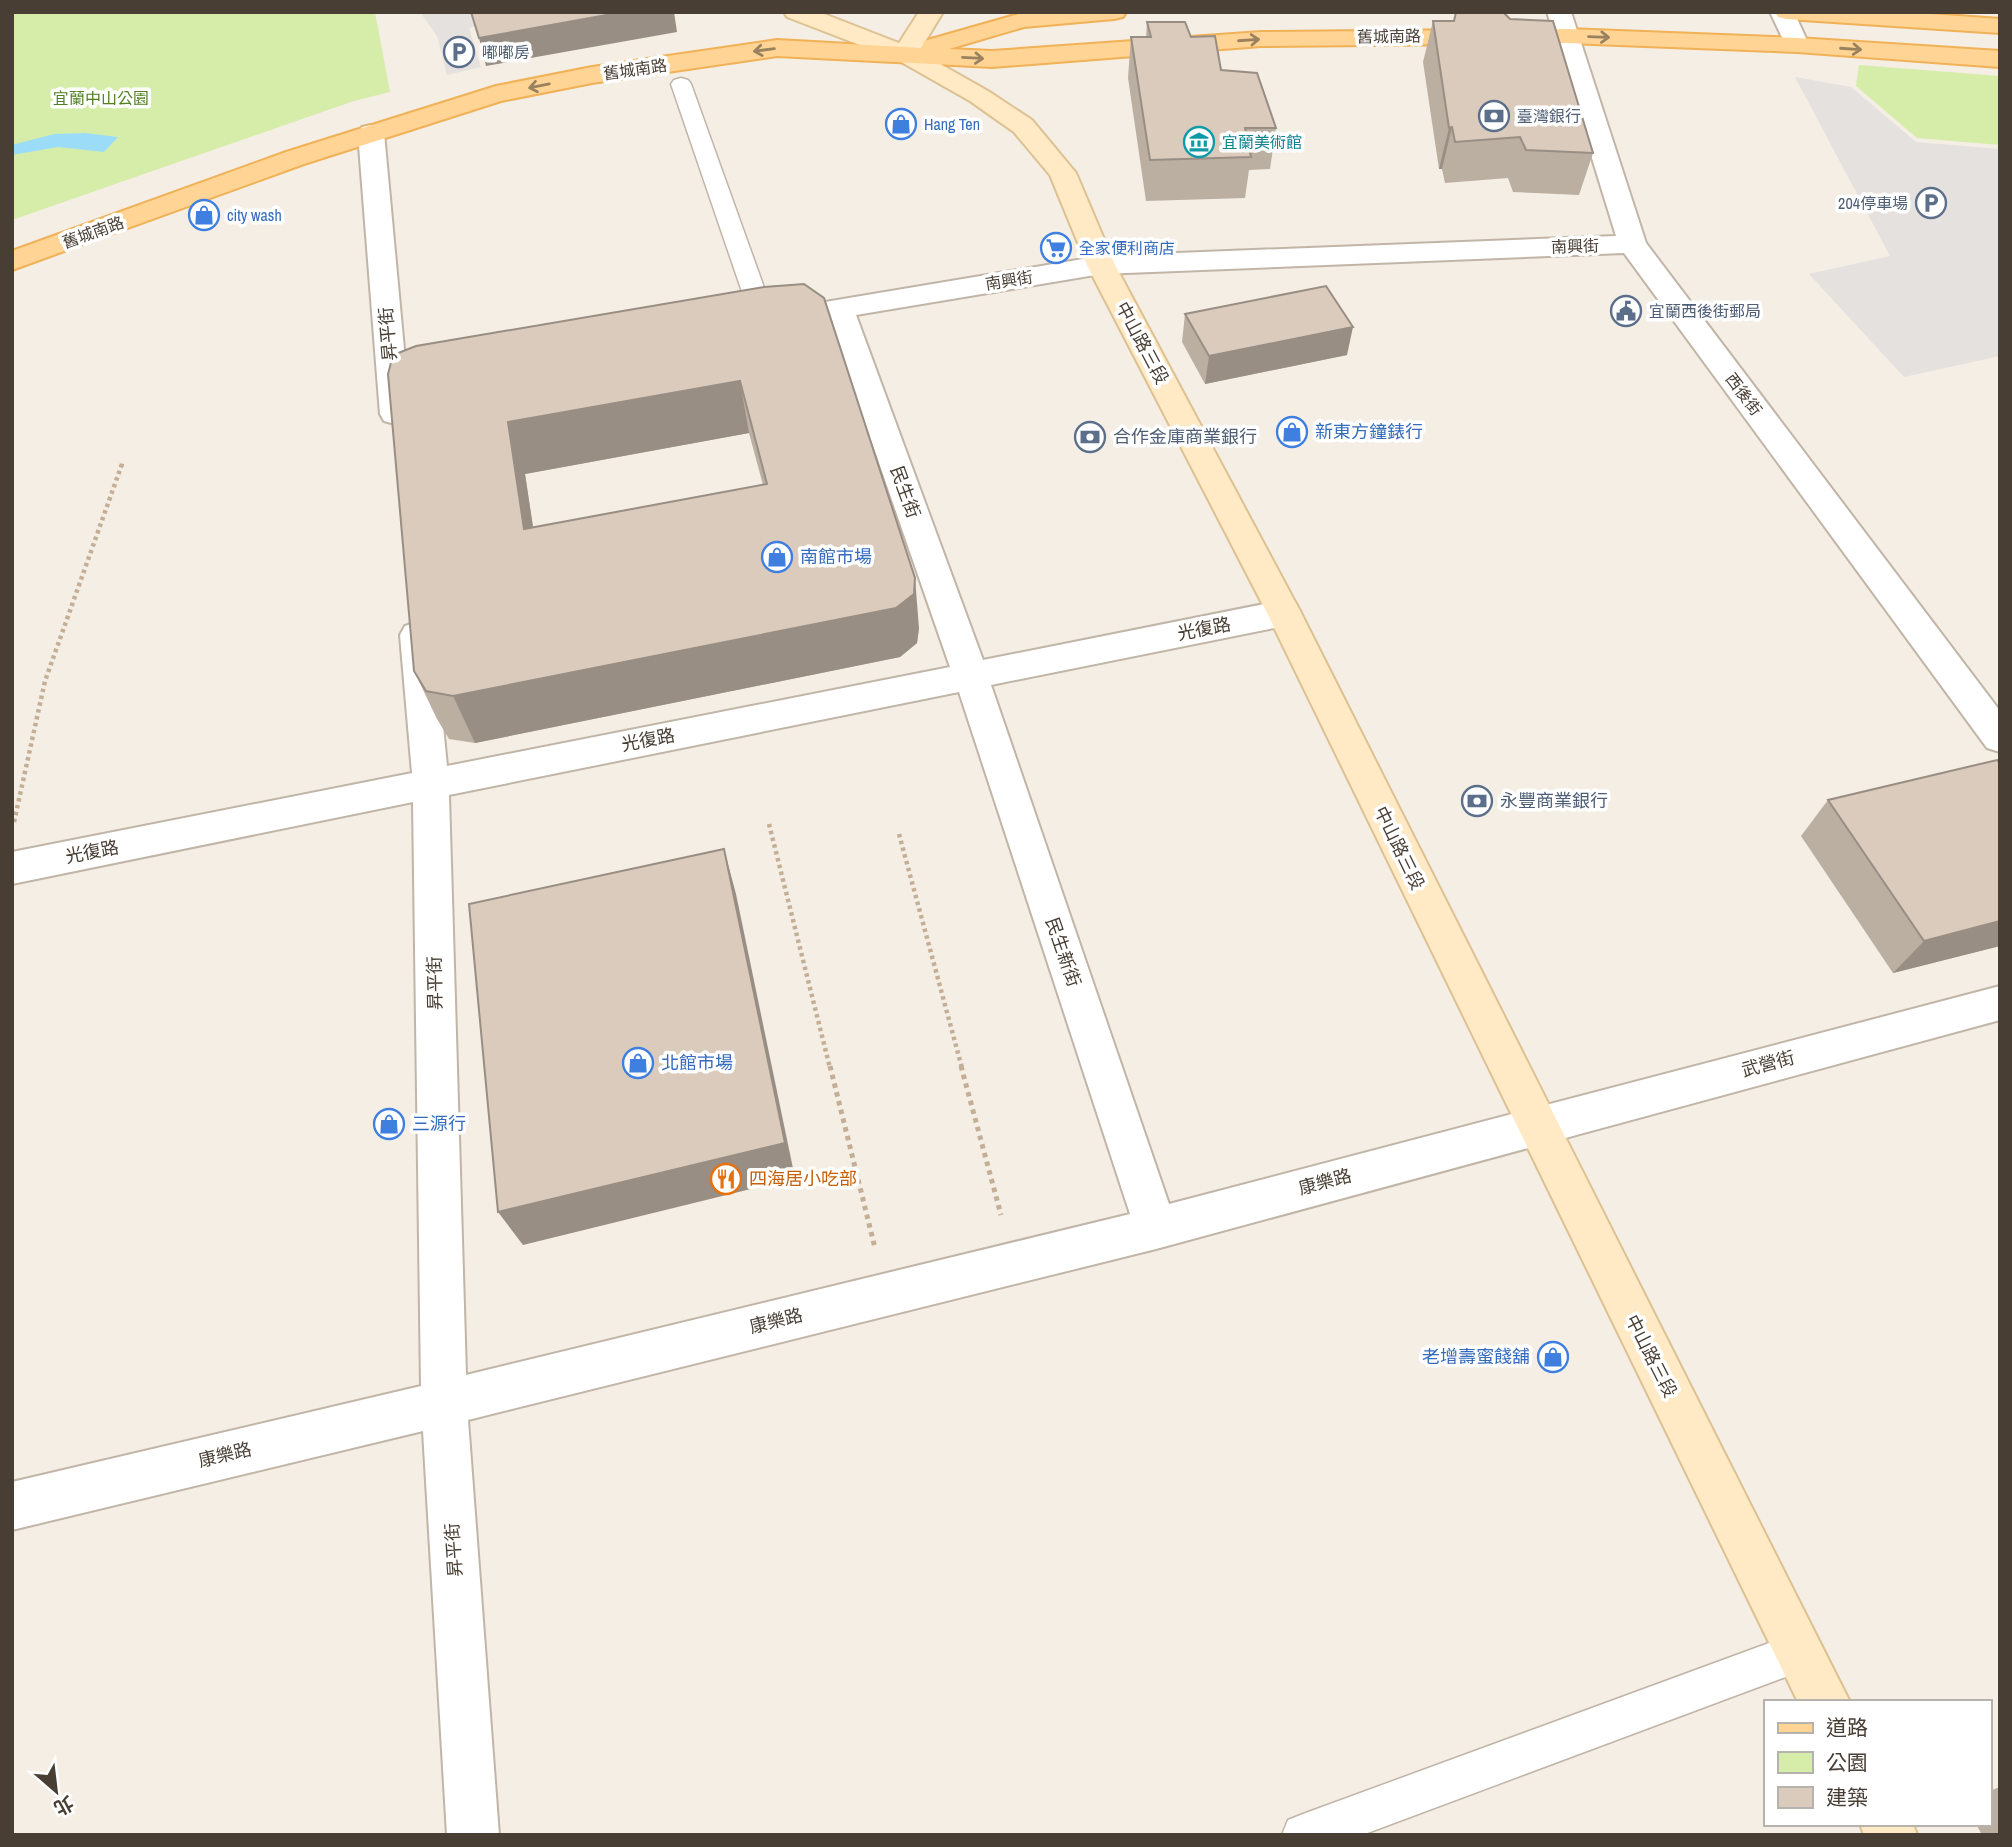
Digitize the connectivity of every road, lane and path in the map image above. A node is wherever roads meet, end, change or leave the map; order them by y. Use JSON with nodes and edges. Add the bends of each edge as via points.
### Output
{"nodes":[{"id":1,"x":796,"y":12,"type":"edge"},
{"id":2,"x":931,"y":12,"type":"edge"},
{"id":3,"x":1114,"y":12,"type":"edge"},
{"id":4,"x":1784,"y":12,"type":"edge"},
{"id":5,"x":1563,"y":24,"type":"edge"},
{"id":6,"x":2000,"y":26,"type":"edge"},
{"id":7,"x":1797,"y":46,"type":"junction"},
{"id":8,"x":905,"y":54,"type":"junction"},
{"id":9,"x":2000,"y":59,"type":"edge"},
{"id":10,"x":681,"y":84,"type":"junction"},
{"id":11,"x":371,"y":133,"type":"junction"},
{"id":12,"x":1632,"y":244,"type":"junction"},
{"id":13,"x":12,"y":261,"type":"edge"},
{"id":14,"x":1101,"y":265,"type":"junction"},
{"id":15,"x":839,"y":308,"type":"junction"},
{"id":16,"x":750,"y":323,"type":"joint"},
{"id":17,"x":398,"y":443,"type":"edge"},
{"id":18,"x":123,"y":462,"type":"dead end"},
{"id":19,"x":414,"y":607,"type":"edge"},
{"id":20,"x":1284,"y":613,"type":"junction"},
{"id":21,"x":971,"y":676,"type":"junction"},
{"id":22,"x":2000,"y":738,"type":"edge"},
{"id":23,"x":431,"y":784,"type":"junction"},
{"id":24,"x":769,"y":824,"type":"dead end"},
{"id":25,"x":12,"y":831,"type":"edge"},
{"id":26,"x":899,"y":834,"type":"dead end"},
{"id":27,"x":12,"y":868,"type":"edge"},
{"id":28,"x":2000,"y":1003,"type":"edge"},
{"id":29,"x":1536,"y":1125,"type":"junction"},
{"id":30,"x":1156,"y":1228,"type":"junction"},
{"id":31,"x":1013,"y":1263,"type":"junction"},
{"id":32,"x":886,"y":1294,"type":"junction"},
{"id":33,"x":444,"y":1404,"type":"junction"},
{"id":34,"x":12,"y":1506,"type":"edge"},
{"id":35,"x":1799,"y":1651,"type":"junction"},
{"id":36,"x":1824,"y":1700,"type":"edge"},
{"id":37,"x":473,"y":1835,"type":"edge"},
{"id":38,"x":1303,"y":1835,"type":"edge"}],
"edges":[{"from":1,"to":8,"type":"street","name":"中山路三段"},
{"from":2,"to":8,"type":"street"},
{"from":3,"to":8,"type":"main road","name":"舊城南路","via":[[1022,20]]},
{"from":4,"to":6,"type":"main road"},
{"from":4,"to":7,"type":"street"},
{"from":5,"to":7,"type":"main road","name":"舊城南路","one_way":true},
{"from":8,"to":5,"type":"main road","name":"舊城南路","one_way":true,"via":[[992,59],[1261,39]]},
{"from":5,"to":12,"type":"street","name":"西後街"},
{"from":7,"to":9,"type":"main road","name":"舊城南路","one_way":true},
{"from":8,"to":10,"type":"main road","name":"舊城南路"},
{"from":8,"to":11,"type":"main road","name":"舊城南路","one_way":true,"via":[[777,48],[592,75],[496,94]]},
{"from":8,"to":14,"type":"street","name":"中山路三段","via":[[1023,127],[1063,173]]},
{"from":10,"to":11,"type":"main road","name":"舊城南路"},
{"from":10,"to":16,"type":"lane"},
{"from":11,"to":13,"type":"main road","name":"舊城南路"},
{"from":11,"to":17,"type":"street","name":"昇平街","via":[[405,373]]},
{"from":12,"to":14,"type":"street","name":"南興街"},
{"from":12,"to":22,"type":"street","name":"西後街"},
{"from":14,"to":15,"type":"street","name":"南興街"},
{"from":14,"to":20,"type":"street","name":"中山路三段"},
{"from":15,"to":16,"type":"street","name":"南興街"},
{"from":15,"to":21,"type":"street","name":"民生街"},
{"from":18,"to":25,"type":"path","via":[[45,681]]},
{"from":19,"to":23,"type":"street","name":"昇平街"},
{"from":20,"to":21,"type":"street","name":"光復路"},
{"from":20,"to":29,"type":"street","name":"中山路三段"},
{"from":21,"to":23,"type":"street","name":"光復路"},
{"from":21,"to":30,"type":"street","name":"民生新街"},
{"from":23,"to":27,"type":"street","name":"光復路"},
{"from":23,"to":33,"type":"street","name":"昇平街"},
{"from":24,"to":32,"type":"path"},
{"from":26,"to":31,"type":"path"},
{"from":28,"to":29,"type":"street","name":"武營街"},
{"from":29,"to":30,"type":"street","name":"康樂路"},
{"from":29,"to":35,"type":"street","name":"中山路三段"},
{"from":30,"to":31,"type":"street","name":"康樂路"},
{"from":31,"to":32,"type":"street","name":"康樂路"},
{"from":32,"to":33,"type":"street","name":"康樂路"},
{"from":33,"to":34,"type":"street","name":"康樂路"},
{"from":33,"to":37,"type":"street","name":"昇平街"},
{"from":35,"to":36,"type":"street","name":"中山路三段"},
{"from":35,"to":38,"type":"lane"}]}
